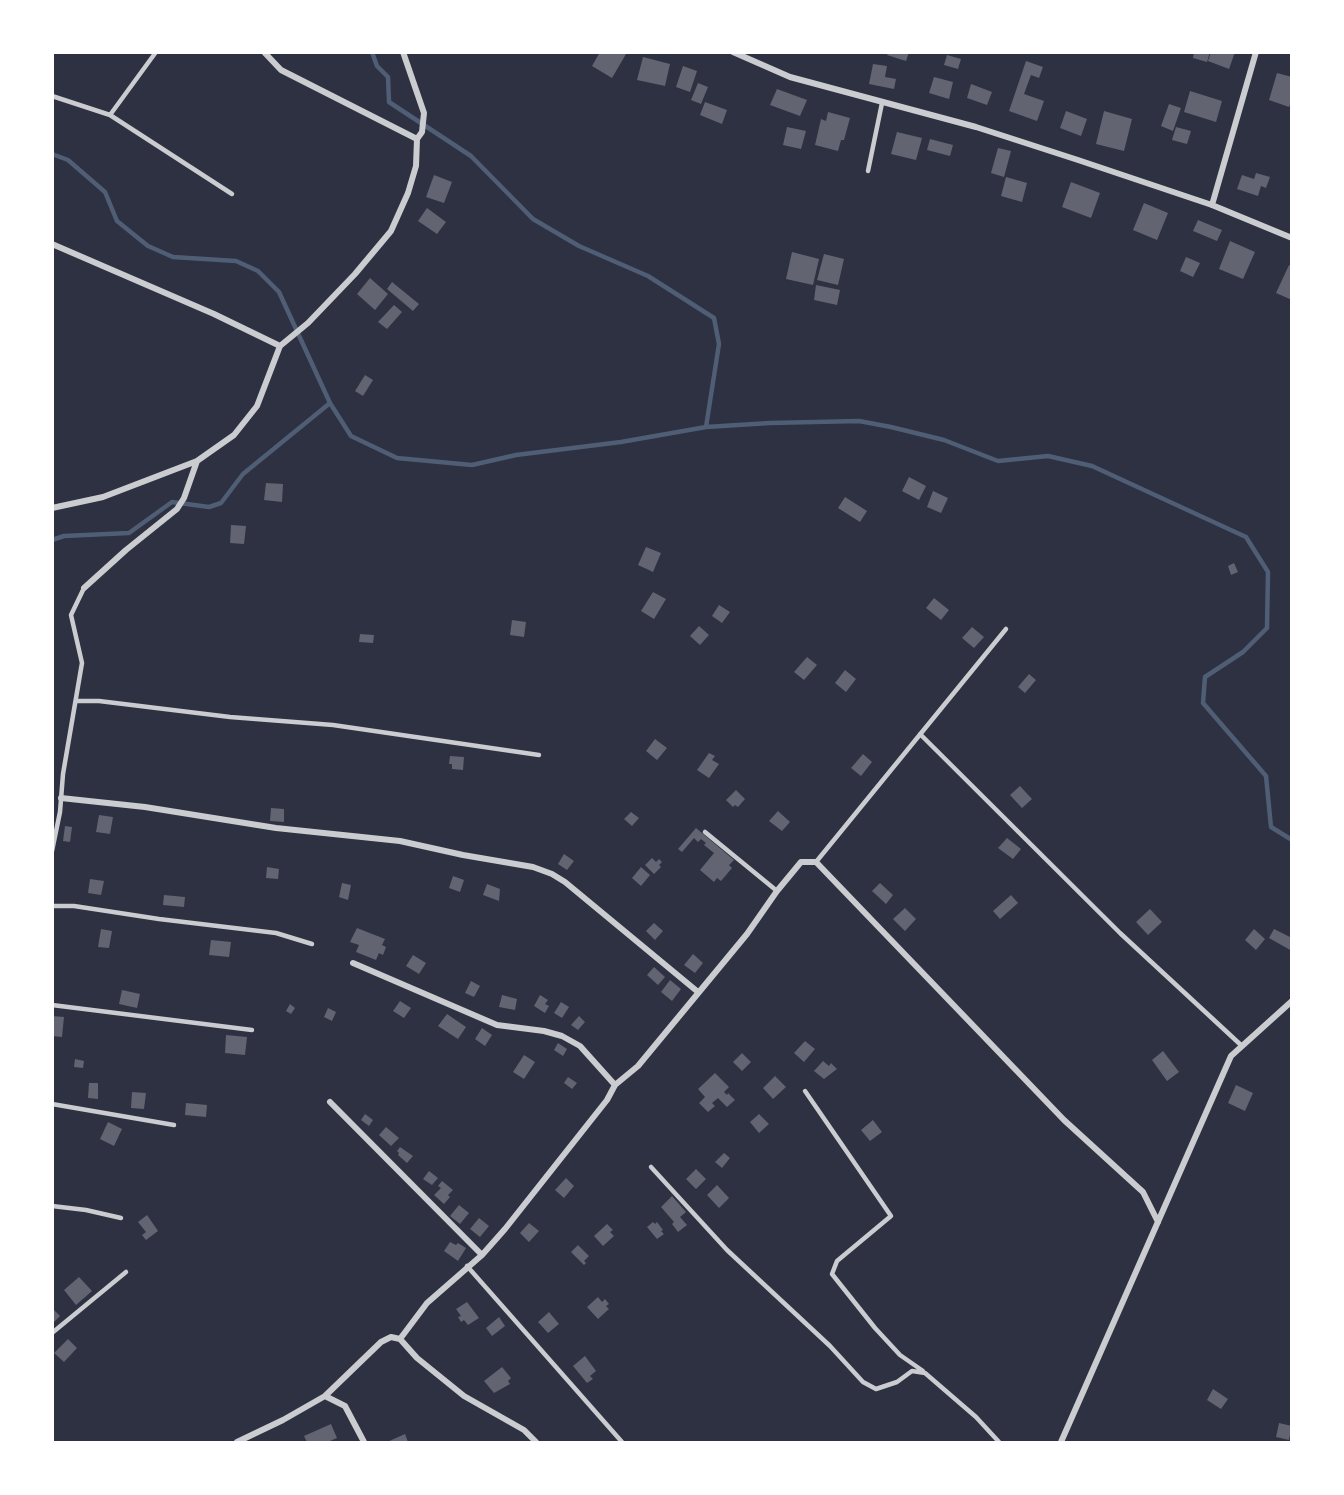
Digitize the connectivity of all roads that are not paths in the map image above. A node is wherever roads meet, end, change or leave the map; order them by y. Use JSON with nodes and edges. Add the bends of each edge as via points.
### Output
{"nodes":[{"id":1,"x":156,"y":52,"type":"edge"},
{"id":2,"x":264,"y":52,"type":"edge"},
{"id":3,"x":403,"y":52,"type":"edge"},
{"id":4,"x":733,"y":52,"type":"edge"},
{"id":5,"x":1256,"y":52,"type":"edge"},
{"id":6,"x":52,"y":96,"type":"edge"},
{"id":7,"x":882,"y":103,"type":"junction"},
{"id":8,"x":110,"y":115,"type":"junction"},
{"id":9,"x":417,"y":139,"type":"junction"},
{"id":10,"x":868,"y":171,"type":"dead end"},
{"id":11,"x":231,"y":194,"type":"dead end"},
{"id":12,"x":1212,"y":205,"type":"junction"},
{"id":13,"x":1292,"y":238,"type":"edge"},
{"id":14,"x":52,"y":244,"type":"edge"},
{"id":15,"x":280,"y":346,"type":"junction"},
{"id":16,"x":197,"y":461,"type":"junction"},
{"id":17,"x":52,"y":508,"type":"edge"},
{"id":18,"x":84,"y":588,"type":"joint"},
{"id":19,"x":1006,"y":629,"type":"dead end"},
{"id":20,"x":76,"y":701,"type":"junction"},
{"id":21,"x":920,"y":734,"type":"junction"},
{"id":22,"x":539,"y":755,"type":"dead end"},
{"id":23,"x":61,"y":798,"type":"junction"},
{"id":24,"x":705,"y":832,"type":"dead end"},
{"id":25,"x":52,"y":851,"type":"edge"},
{"id":26,"x":816,"y":862,"type":"junction"},
{"id":27,"x":777,"y":891,"type":"junction"},
{"id":28,"x":52,"y":906,"type":"edge"},
{"id":29,"x":312,"y":944,"type":"dead end"},
{"id":30,"x":352,"y":963,"type":"dead end"},
{"id":31,"x":698,"y":992,"type":"junction"},
{"id":32,"x":1292,"y":1001,"type":"edge"},
{"id":33,"x":52,"y":1005,"type":"edge"},
{"id":34,"x":252,"y":1030,"type":"dead end"},
{"id":35,"x":1242,"y":1046,"type":"junction"},
{"id":36,"x":615,"y":1085,"type":"junction"},
{"id":37,"x":805,"y":1091,"type":"dead end"},
{"id":38,"x":330,"y":1102,"type":"dead end"},
{"id":39,"x":52,"y":1104,"type":"edge"},
{"id":40,"x":174,"y":1125,"type":"dead end"},
{"id":41,"x":651,"y":1167,"type":"dead end"},
{"id":42,"x":52,"y":1206,"type":"edge"},
{"id":43,"x":121,"y":1218,"type":"dead end"},
{"id":44,"x":1158,"y":1222,"type":"junction"},
{"id":45,"x":482,"y":1255,"type":"junction"},
{"id":46,"x":467,"y":1266,"type":"junction"},
{"id":47,"x":126,"y":1272,"type":"dead end"},
{"id":48,"x":52,"y":1333,"type":"edge"},
{"id":49,"x":400,"y":1339,"type":"junction"},
{"id":50,"x":925,"y":1373,"type":"junction"},
{"id":51,"x":325,"y":1396,"type":"junction"},
{"id":52,"x":237,"y":1443,"type":"edge"},
{"id":53,"x":364,"y":1443,"type":"edge"},
{"id":54,"x":536,"y":1443,"type":"edge"},
{"id":55,"x":622,"y":1443,"type":"edge"},
{"id":56,"x":999,"y":1443,"type":"edge"},
{"id":57,"x":1061,"y":1443,"type":"edge"}],
"edges":[{"from":1,"to":8,"type":"lane"},
{"from":2,"to":9,"type":"street","via":[[281,70]]},
{"from":3,"to":9,"type":"street","via":[[424,113],[422,132]]},
{"from":4,"to":7,"type":"street","via":[[790,76]]},
{"from":5,"to":12,"type":"street"},
{"from":6,"to":8,"type":"lane"},
{"from":7,"to":10,"type":"lane"},
{"from":7,"to":12,"type":"street","via":[[976,127]]},
{"from":8,"to":11,"type":"lane"},
{"from":9,"to":15,"type":"street","via":[[416,166],[391,231],[355,274]]},
{"from":12,"to":13,"type":"street"},
{"from":14,"to":15,"type":"street"},
{"from":15,"to":16,"type":"street","via":[[256,406],[234,435]]},
{"from":16,"to":17,"type":"street","via":[[103,497]]},
{"from":16,"to":18,"type":"street","via":[[177,509]]},
{"from":18,"to":20,"type":"lane","via":[[71,615],[82,663]]},
{"from":19,"to":21,"type":"lane"},
{"from":20,"to":22,"type":"lane","via":[[99,700],[333,725]]},
{"from":20,"to":23,"type":"lane"},
{"from":21,"to":26,"type":"lane"},
{"from":21,"to":35,"type":"lane","via":[[1120,933]]},
{"from":23,"to":25,"type":"lane"},
{"from":23,"to":31,"type":"street","via":[[310,832],[400,840],[547,871]]},
{"from":24,"to":27,"type":"lane"},
{"from":26,"to":27,"type":"street","via":[[801,862]]},
{"from":26,"to":44,"type":"street","via":[[1064,1120],[1143,1192]]},
{"from":27,"to":31,"type":"street"},
{"from":28,"to":29,"type":"lane","via":[[276,933]]},
{"from":30,"to":36,"type":"street","via":[[497,1025],[562,1036],[580,1046]]},
{"from":31,"to":36,"type":"street","via":[[638,1066]]},
{"from":32,"to":35,"type":"street"},
{"from":33,"to":34,"type":"lane"},
{"from":35,"to":44,"type":"street","via":[[1231,1056]]},
{"from":36,"to":45,"type":"street","via":[[515,1218]]},
{"from":37,"to":50,"type":"lane","via":[[891,1216],[837,1261],[832,1274],[900,1355]]},
{"from":38,"to":45,"type":"street"},
{"from":39,"to":40,"type":"lane"},
{"from":41,"to":50,"type":"lane","via":[[727,1250],[831,1346],[863,1382],[876,1389],[897,1382],[912,1371]]},
{"from":42,"to":43,"type":"lane"},
{"from":44,"to":57,"type":"street"},
{"from":45,"to":46,"type":"street"},
{"from":46,"to":49,"type":"street","via":[[427,1303]]},
{"from":46,"to":55,"type":"lane"},
{"from":47,"to":48,"type":"lane"},
{"from":49,"to":51,"type":"street","via":[[391,1337],[381,1342]]},
{"from":49,"to":54,"type":"street","via":[[458,1392],[525,1430]]},
{"from":50,"to":56,"type":"lane","via":[[976,1417]]},
{"from":51,"to":52,"type":"street"},
{"from":51,"to":53,"type":"street","via":[[345,1406]]}]}
